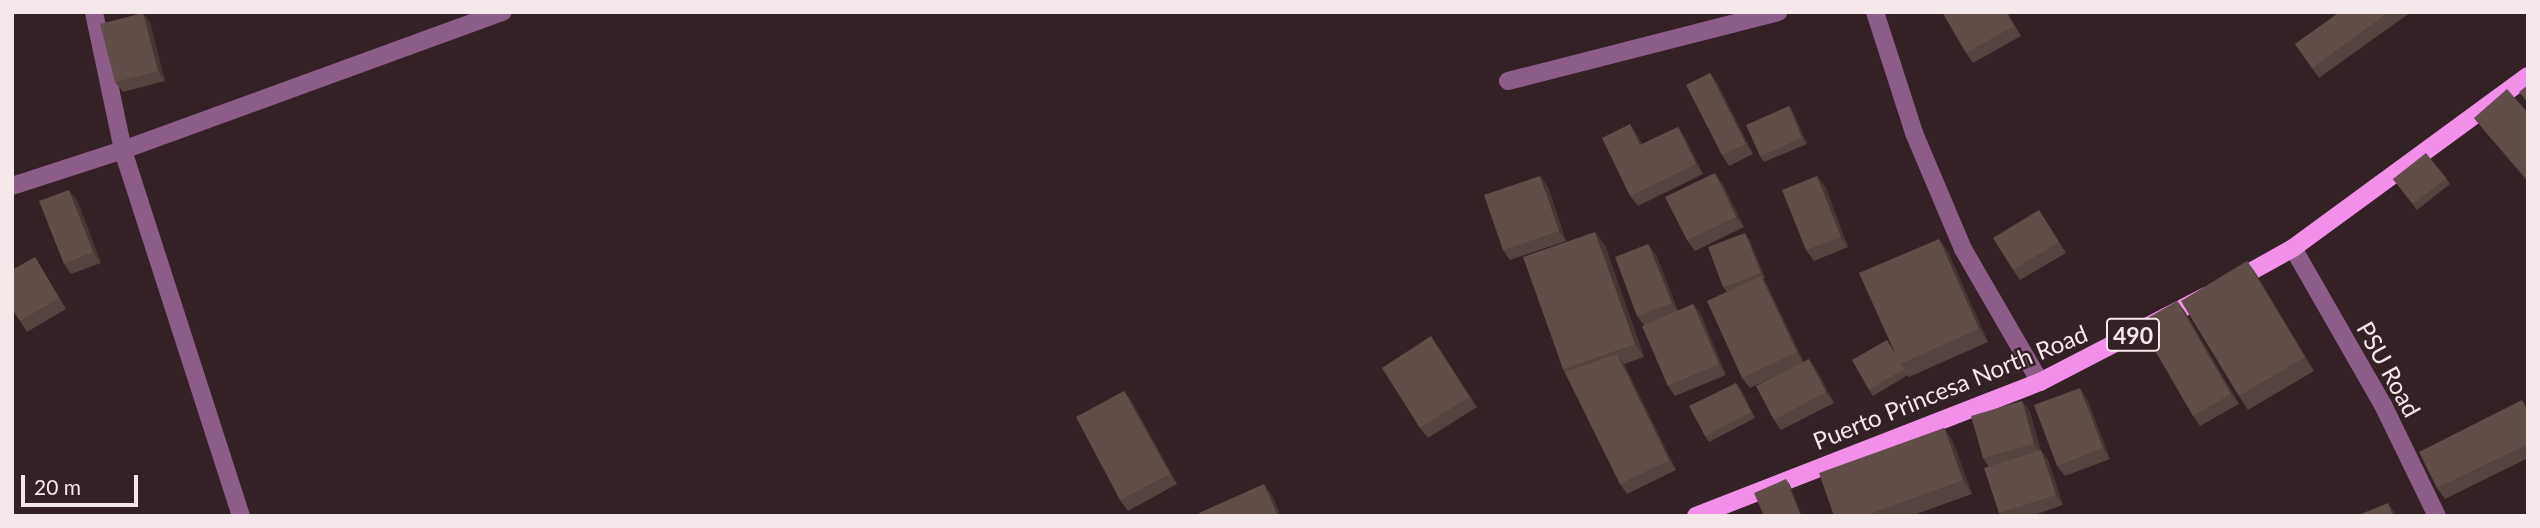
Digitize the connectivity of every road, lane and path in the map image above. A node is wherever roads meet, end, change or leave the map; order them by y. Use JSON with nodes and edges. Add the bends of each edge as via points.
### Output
{"nodes":[{"id":1,"x":94,"y":12,"type":"edge"},
{"id":2,"x":503,"y":12,"type":"edge"},
{"id":3,"x":1778,"y":12,"type":"edge"},
{"id":4,"x":1875,"y":12,"type":"edge"},
{"id":5,"x":2528,"y":76,"type":"edge"},
{"id":6,"x":1508,"y":81,"type":"dead end"},
{"id":7,"x":123,"y":150,"type":"junction"},
{"id":8,"x":12,"y":186,"type":"edge"},
{"id":9,"x":2293,"y":248,"type":"junction"},
{"id":10,"x":2040,"y":382,"type":"junction"},
{"id":11,"x":241,"y":516,"type":"edge"},
{"id":12,"x":1696,"y":516,"type":"edge"},
{"id":13,"x":2437,"y":516,"type":"edge"}],
"edges":[{"from":1,"to":7,"type":"street"},
{"from":2,"to":7,"type":"street"},
{"from":3,"to":6,"type":"street"},
{"from":4,"to":10,"type":"street","via":[[1914,133],[1963,249]]},
{"from":5,"to":9,"type":"main road","name":"Puerto Princesa North Road","number":"490"},
{"from":7,"to":8,"type":"street"},
{"from":7,"to":11,"type":"street"},
{"from":9,"to":10,"type":"main road","name":"Puerto Princesa North Road","number":"490"},
{"from":9,"to":13,"type":"street","name":"PSU Road","via":[[2384,405]]},
{"from":10,"to":12,"type":"main road","name":"Puerto Princesa North Road","number":"490"}]}
